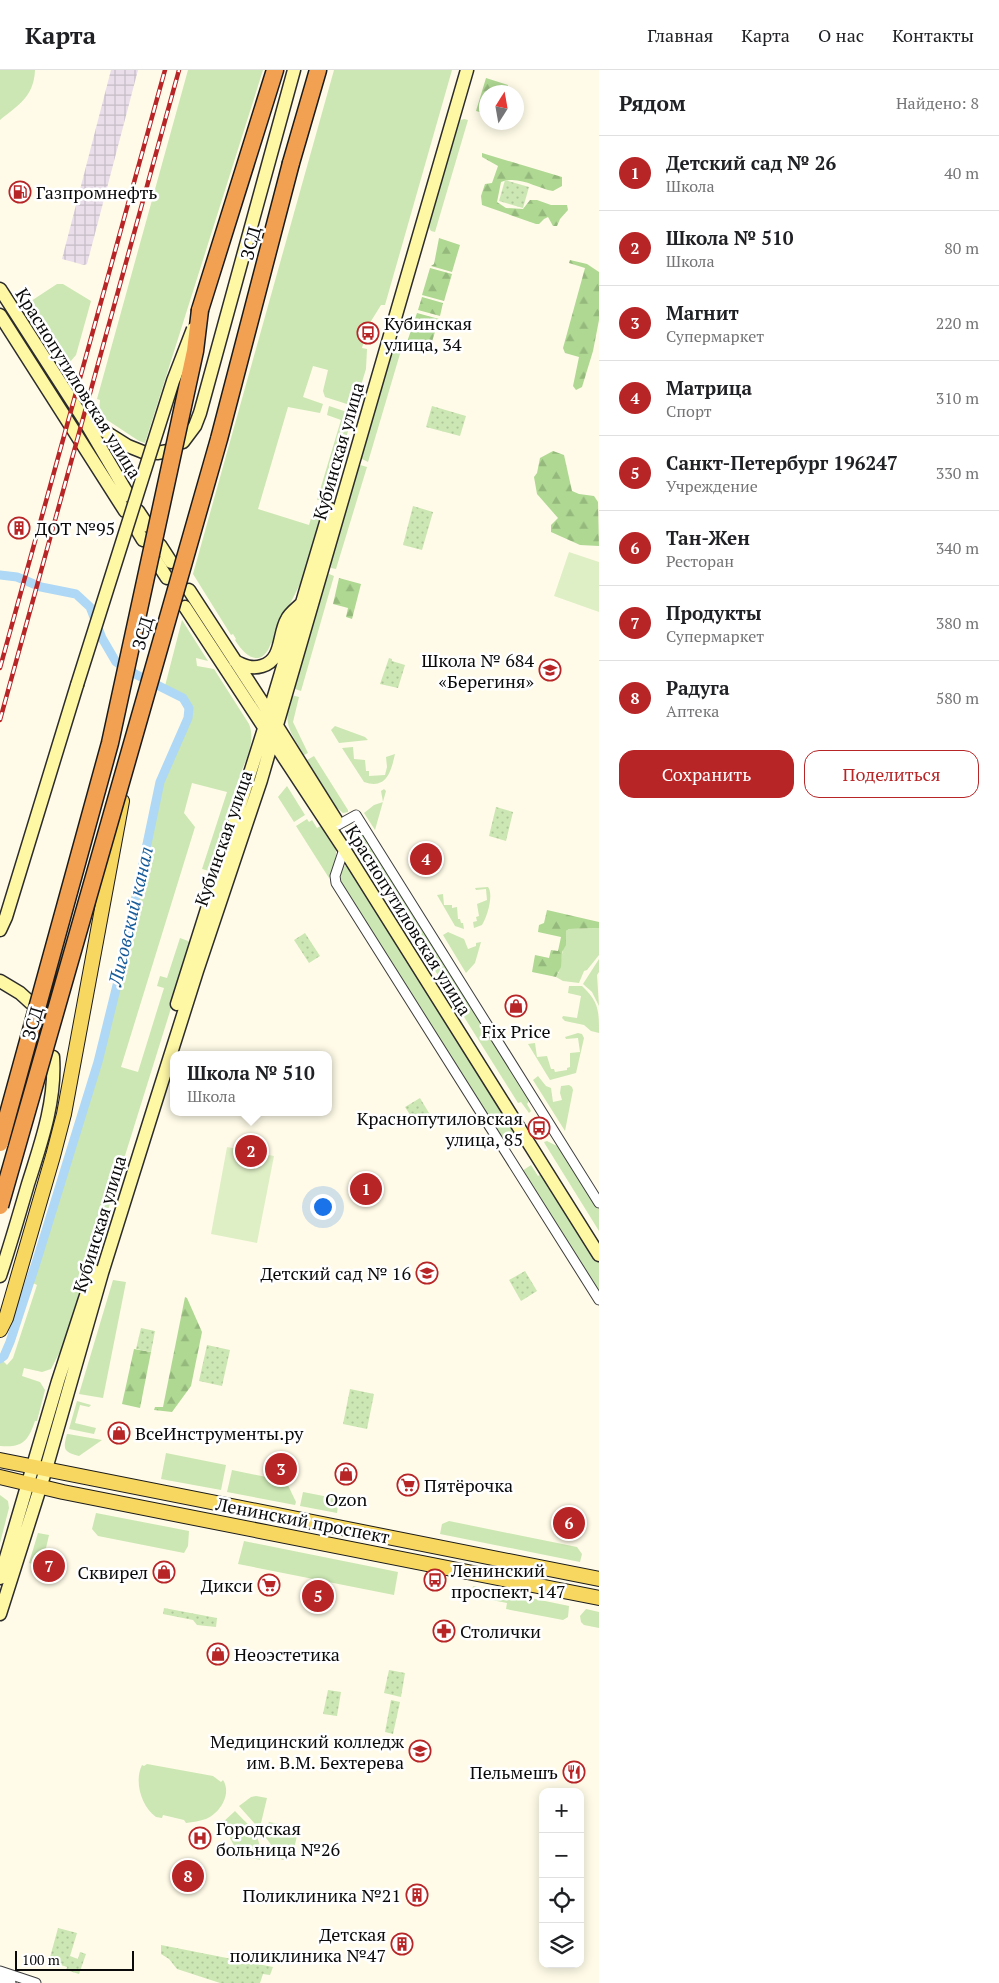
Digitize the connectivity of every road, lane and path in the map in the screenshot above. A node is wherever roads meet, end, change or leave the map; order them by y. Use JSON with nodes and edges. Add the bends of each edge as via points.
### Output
{"nodes":[{"id":1,"x":275,"y":70,"type":"edge"},
{"id":2,"x":294,"y":70,"type":"edge"},
{"id":3,"x":318,"y":70,"type":"edge"},
{"id":4,"x":458,"y":70,"type":"edge"},
{"id":5,"x":467,"y":70,"type":"edge"},
{"id":6,"x":0,"y":288,"type":"edge"},
{"id":7,"x":200,"y":310,"type":"junction"},
{"id":8,"x":0,"y":315,"type":"edge"},
{"id":9,"x":83,"y":418,"type":"junction"},
{"id":10,"x":183,"y":442,"type":"dead end"},
{"id":11,"x":143,"y":452,"type":"dead end"},
{"id":12,"x":129,"y":496,"type":"dead end"},
{"id":13,"x":125,"y":511,"type":"dead end"},
{"id":14,"x":138,"y":511,"type":"dead end"},
{"id":15,"x":134,"y":525,"type":"dead end"},
{"id":16,"x":148,"y":526,"type":"dead end"},
{"id":17,"x":143,"y":540,"type":"dead end"},
{"id":18,"x":160,"y":545,"type":"dead end"},
{"id":19,"x":156,"y":560,"type":"dead end"},
{"id":20,"x":171,"y":562,"type":"dead end"},
{"id":21,"x":167,"y":578,"type":"dead end"},
{"id":22,"x":189,"y":590,"type":"dead end"},
{"id":23,"x":303,"y":603,"type":"junction"},
{"id":24,"x":185,"y":607,"type":"dead end"},
{"id":25,"x":235,"y":661,"type":"junction"},
{"id":26,"x":269,"y":713,"type":"junction"},
{"id":27,"x":271,"y":726,"type":"junction"},
{"id":28,"x":274,"y":740,"type":"junction"},
{"id":29,"x":128,"y":753,"type":"junction"},
{"id":30,"x":338,"y":825,"type":"junction"},
{"id":31,"x":344,"y":849,"type":"junction"},
{"id":32,"x":0,"y":930,"type":"edge"},
{"id":33,"x":0,"y":981,"type":"edge"},
{"id":34,"x":31,"y":1003,"type":"dead end"},
{"id":35,"x":172,"y":1051,"type":"edge"},
{"id":36,"x":53,"y":1057,"type":"dead end"},
{"id":37,"x":170,"y":1057,"type":"edge"},
{"id":38,"x":0,"y":1143,"type":"edge"},
{"id":39,"x":599,"y":1203,"type":"edge"},
{"id":40,"x":0,"y":1206,"type":"edge"},
{"id":41,"x":599,"y":1240,"type":"edge"},
{"id":42,"x":599,"y":1255,"type":"edge"},
{"id":43,"x":0,"y":1276,"type":"edge"},
{"id":44,"x":12,"y":1297,"type":"junction"},
{"id":45,"x":599,"y":1300,"type":"edge"},
{"id":46,"x":0,"y":1316,"type":"edge"},
{"id":47,"x":0,"y":1330,"type":"edge"},
{"id":48,"x":0,"y":1460,"type":"edge"},
{"id":49,"x":40,"y":1468,"type":"junction"},
{"id":50,"x":0,"y":1477,"type":"edge"},
{"id":51,"x":34,"y":1485,"type":"junction"},
{"id":52,"x":0,"y":1578,"type":"edge"},
{"id":53,"x":599,"y":1579,"type":"edge"},
{"id":54,"x":599,"y":1598,"type":"edge"},
{"id":55,"x":0,"y":1614,"type":"edge"},
{"id":56,"x":0,"y":1971,"type":"edge"},
{"id":57,"x":0,"y":1979,"type":"edge"},
{"id":58,"x":11,"y":1983,"type":"edge"},
{"id":59,"x":36,"y":1983,"type":"edge"}],
"edges":[{"from":1,"to":7,"type":"highway","name":"ЗСД"},
{"from":2,"to":10,"type":"main road","via":[[206,392],[195,426]]},
{"from":3,"to":29,"type":"highway","name":"ЗСД","bridge":true,"via":[[218,439]]},
{"from":4,"to":23,"type":"main road","name":"Кубинская улица"},
{"from":5,"to":27,"type":"main road","name":"Кубинская улица"},
{"from":6,"to":9,"type":"main road","name":"Краснопутиловская улица"},
{"from":7,"to":32,"type":"main road","bridge":true,"via":[[170,390]]},
{"from":7,"to":38,"type":"highway","name":"ЗСД","bridge":true,"via":[[196,351],[110,743]]},
{"from":8,"to":13,"type":"main road","name":"Краснопутиловская улица"},
{"from":9,"to":11,"type":"main road"},
{"from":9,"to":12,"type":"main road","name":"Краснопутиловская улица"},
{"from":14,"to":16,"type":"main road"},
{"from":15,"to":17,"type":"main road"},
{"from":18,"to":20,"type":"main road"},
{"from":19,"to":21,"type":"main road"},
{"from":22,"to":25,"type":"main road"},
{"from":23,"to":25,"type":"main road","via":[[286,619],[277,652],[268,664],[250,667]]},
{"from":23,"to":26,"type":"main road","name":"Кубинская улица"},
{"from":24,"to":27,"type":"main road","name":"Краснопутиловская улица","via":[[250,708]]},
{"from":25,"to":26,"type":"main road"},
{"from":26,"to":27,"type":"main road","name":"Кубинская улица"},
{"from":27,"to":28,"type":"main road","name":"Краснопутиловская улица"},
{"from":27,"to":30,"type":"main road","name":"Краснопутиловская улица"},
{"from":27,"to":49,"type":"main road","name":"Кубинская улица","via":[[58,1381]]},
{"from":28,"to":31,"type":"main road","name":"Краснопутиловская улица"},
{"from":28,"to":35,"type":"main road","name":"Кубинская улица"},
{"from":29,"to":40,"type":"highway","name":"ЗСД","bridge":true},
{"from":29,"to":44,"type":"main road","bridge":true,"via":[[74,1068],[54,1156]]},
{"from":30,"to":39,"type":"street","via":[[356,815]]},
{"from":30,"to":41,"type":"main road","name":"Краснопутиловская улица"},
{"from":31,"to":42,"type":"main road","name":"Краснопутиловская улица"},
{"from":31,"to":45,"type":"street","via":[[335,876],[336,883]]},
{"from":33,"to":34,"type":"main road"},
{"from":36,"to":43,"type":"main road","via":[[52,1100]]},
{"from":37,"to":49,"type":"main road","name":"Кубинская улица"},
{"from":44,"to":46,"type":"main road"},
{"from":44,"to":47,"type":"main road"},
{"from":48,"to":49,"type":"main road","name":"Ленинский проспект"},
{"from":49,"to":51,"type":"main road","name":"Кубинская улица"},
{"from":49,"to":53,"type":"main road","name":"Ленинский проспект"},
{"from":50,"to":51,"type":"main road","name":"Ленинский проспект"},
{"from":51,"to":52,"type":"main road","name":"Кубинская улица"},
{"from":51,"to":54,"type":"main road","name":"Ленинский проспект"},
{"from":51,"to":55,"type":"main road","name":"Кубинская улица"},
{"from":56,"to":59,"type":"street"},
{"from":57,"to":58,"type":"street"}]}
